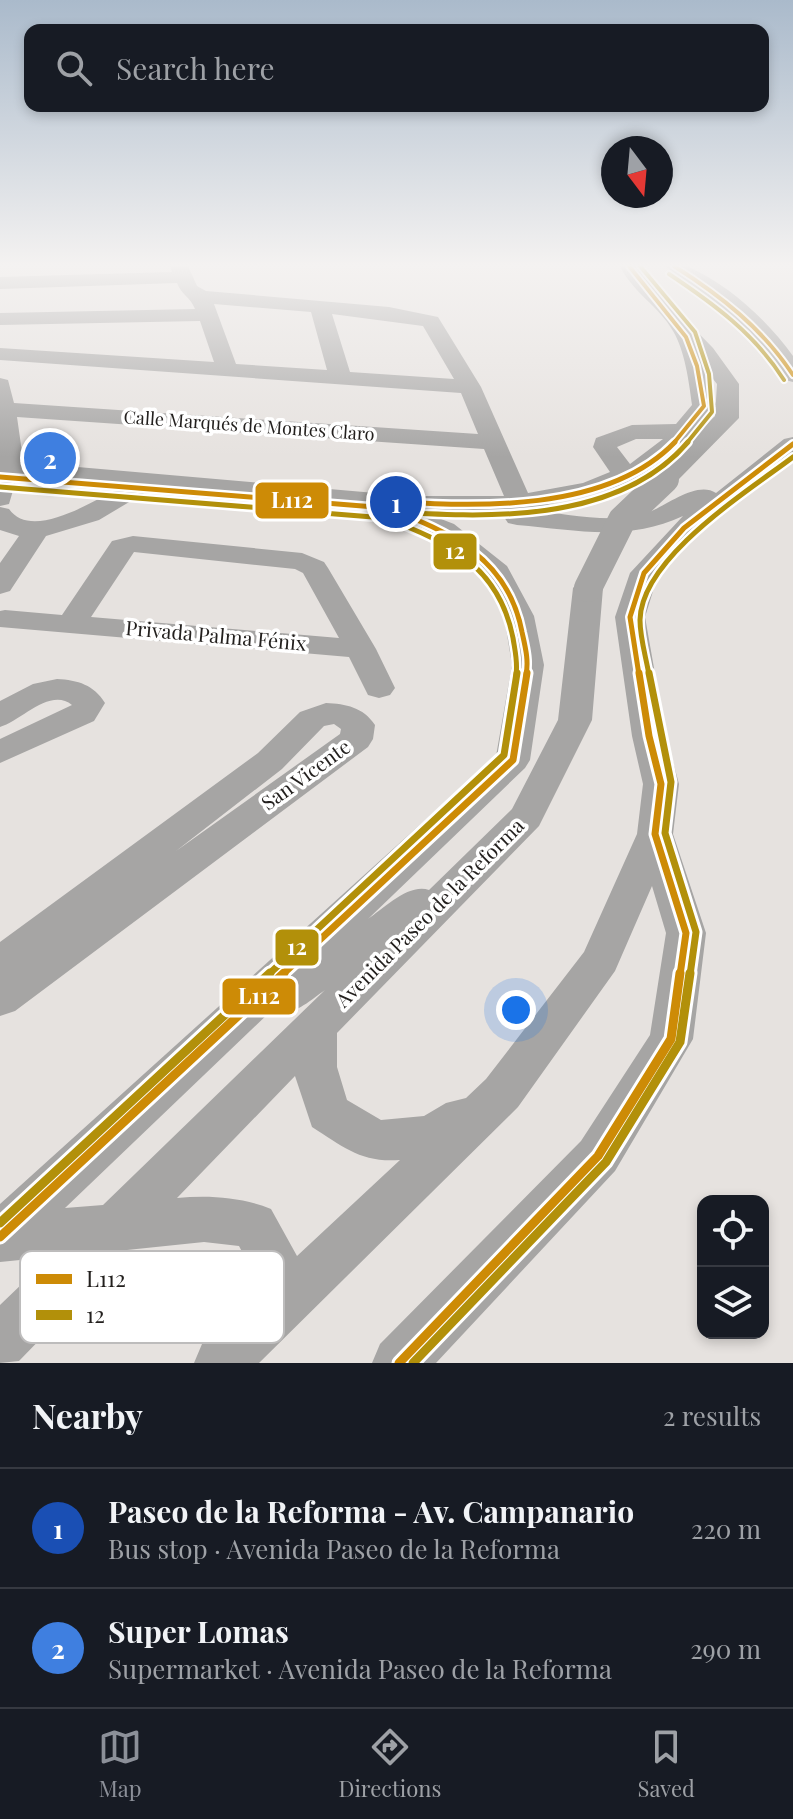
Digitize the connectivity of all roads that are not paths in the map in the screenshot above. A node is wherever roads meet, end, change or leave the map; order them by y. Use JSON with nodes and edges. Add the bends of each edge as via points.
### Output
{"nodes":[{"id":1,"x":211,"y":330,"type":"edge"},
{"id":2,"x":326,"y":330,"type":"edge"},
{"id":3,"x":436,"y":330,"type":"edge"},
{"id":4,"x":759,"y":330,"type":"edge"},
{"id":5,"x":683,"y":331,"type":"joint"},
{"id":6,"x":0,"y":354,"type":"edge"},
{"id":7,"x":228,"y":371,"type":"junction"},
{"id":8,"x":793,"y":375,"type":"edge"},
{"id":9,"x":341,"y":379,"type":"junction"},
{"id":10,"x":0,"y":385,"type":"edge"},
{"id":11,"x":470,"y":387,"type":"junction"},
{"id":12,"x":5,"y":409,"type":"junction"},
{"id":13,"x":682,"y":431,"type":"junction"},
{"id":14,"x":493,"y":442,"type":"junction"},
{"id":15,"x":793,"y":443,"type":"edge"},
{"id":16,"x":663,"y":453,"type":"junction"},
{"id":17,"x":625,"y":475,"type":"junction"},
{"id":18,"x":2,"y":478,"type":"edge"},
{"id":19,"x":139,"y":488,"type":"junction"},
{"id":20,"x":520,"y":504,"type":"junction"},
{"id":21,"x":387,"y":508,"type":"junction"},
{"id":22,"x":653,"y":520,"type":"junction"},
{"id":23,"x":12,"y":530,"type":"edge"},
{"id":24,"x":0,"y":585,"type":"edge"},
{"id":25,"x":2,"y":613,"type":"edge"},
{"id":26,"x":71,"y":624,"type":"junction"},
{"id":27,"x":361,"y":649,"type":"junction"},
{"id":28,"x":379,"y":688,"type":"dead end"},
{"id":29,"x":0,"y":716,"type":"edge"},
{"id":30,"x":0,"y":752,"type":"edge"},
{"id":31,"x":655,"y":834,"type":"junction"},
{"id":32,"x":484,"y":859,"type":"junction"},
{"id":33,"x":58,"y":940,"type":"junction"},
{"id":34,"x":0,"y":964,"type":"edge"},
{"id":35,"x":0,"y":999,"type":"edge"},
{"id":36,"x":316,"y":1029,"type":"junction"},
{"id":37,"x":196,"y":1056,"type":"junction"},
{"id":38,"x":502,"y":1093,"type":"junction"},
{"id":39,"x":117,"y":1229,"type":"junction"},
{"id":40,"x":0,"y":1238,"type":"edge"},
{"id":41,"x":94,"y":1251,"type":"edge"},
{"id":42,"x":268,"y":1251,"type":"edge"},
{"id":43,"x":284,"y":1302,"type":"edge"},
{"id":44,"x":20,"y":1323,"type":"edge"},
{"id":45,"x":0,"y":1342,"type":"edge"},
{"id":46,"x":399,"y":1363,"type":"edge"}],
"edges":[{"from":1,"to":7,"type":"street"},
{"from":2,"to":9,"type":"street"},
{"from":3,"to":11,"type":"street"},
{"from":4,"to":8,"type":"street"},
{"from":5,"to":13,"type":"street","name":"Avenida Paseo de la Reforma","via":[[704,406]]},
{"from":5,"to":32,"type":"street","name":"Avenida Paseo de la Reforma","bridge":true,"via":[[728,384],[727,418],[622,520],[588,588],[575,720],[526,817]]},
{"from":6,"to":7,"type":"street"},
{"from":7,"to":9,"type":"street"},
{"from":9,"to":11,"type":"street"},
{"from":10,"to":12,"type":"street"},
{"from":11,"to":14,"type":"street"},
{"from":12,"to":14,"type":"street","name":"Calle Marqués de Montes Claro"},
{"from":12,"to":18,"type":"street","via":[[10,452]]},
{"from":13,"to":16,"type":"street","name":"Avenida Paseo de la Reforma"},
{"from":13,"to":17,"type":"street","via":[[632,432],[605,443]]},
{"from":14,"to":20,"type":"street"},
{"from":15,"to":22,"type":"street","via":[[704,497]]},
{"from":15,"to":31,"type":"street","via":[[684,528],[644,573],[630,617],[661,784]]},
{"from":16,"to":17,"type":"street","name":"Avenida Paseo de la Reforma"},
{"from":16,"to":22,"type":"street","via":[[604,510],[621,521]]},
{"from":17,"to":20,"type":"street","name":"Avenida Paseo de la Reforma","via":[[566,497]]},
{"from":18,"to":19,"type":"street"},
{"from":18,"to":20,"type":"street","name":"Avenida Paseo de la Reforma","via":[[442,506]]},
{"from":19,"to":21,"type":"street"},
{"from":19,"to":23,"type":"street","via":[[64,524]]},
{"from":21,"to":22,"type":"street","via":[[623,526]]},
{"from":21,"to":37,"type":"street","via":[[444,530],[497,572],[519,616],[528,665],[513,760]]},
{"from":23,"to":24,"type":"street"},
{"from":25,"to":26,"type":"street","name":"Privada Palma Fénix"},
{"from":26,"to":27,"type":"street","name":"Privada Palma Fénix"},
{"from":26,"to":27,"type":"street","via":[[114,555],[133,544],[310,563]]},
{"from":27,"to":28,"type":"street"},
{"from":29,"to":30,"type":"street","via":[[51,689],[71,689],[89,703],[82,714]]},
{"from":31,"to":38,"type":"street","via":[[601,960]]},
{"from":31,"to":46,"type":"street","via":[[686,933],[671,1039],[598,1156]]},
{"from":32,"to":36,"type":"street","name":"Avenida Paseo de la Reforma"},
{"from":32,"to":37,"type":"street"},
{"from":33,"to":33,"type":"street","name":"San Vicente","via":[[356,739],[358,725],[342,714],[312,719],[270,761]]},
{"from":33,"to":34,"type":"street","name":"San Vicente"},
{"from":33,"to":35,"type":"street","name":"San Vicente"},
{"from":36,"to":38,"type":"street","via":[[315,1067],[328,1113],[376,1141],[432,1136]]},
{"from":36,"to":39,"type":"street","name":"Avenida Paseo de la Reforma"},
{"from":37,"to":40,"type":"street"},
{"from":38,"to":43,"type":"street"},
{"from":39,"to":40,"type":"street"},
{"from":39,"to":41,"type":"street","name":"Avenida Paseo de la Reforma"},
{"from":39,"to":42,"type":"street","via":[[204,1219],[254,1225]]},
{"from":44,"to":45,"type":"street","name":"Avenida Paseo de la Reforma"}]}
